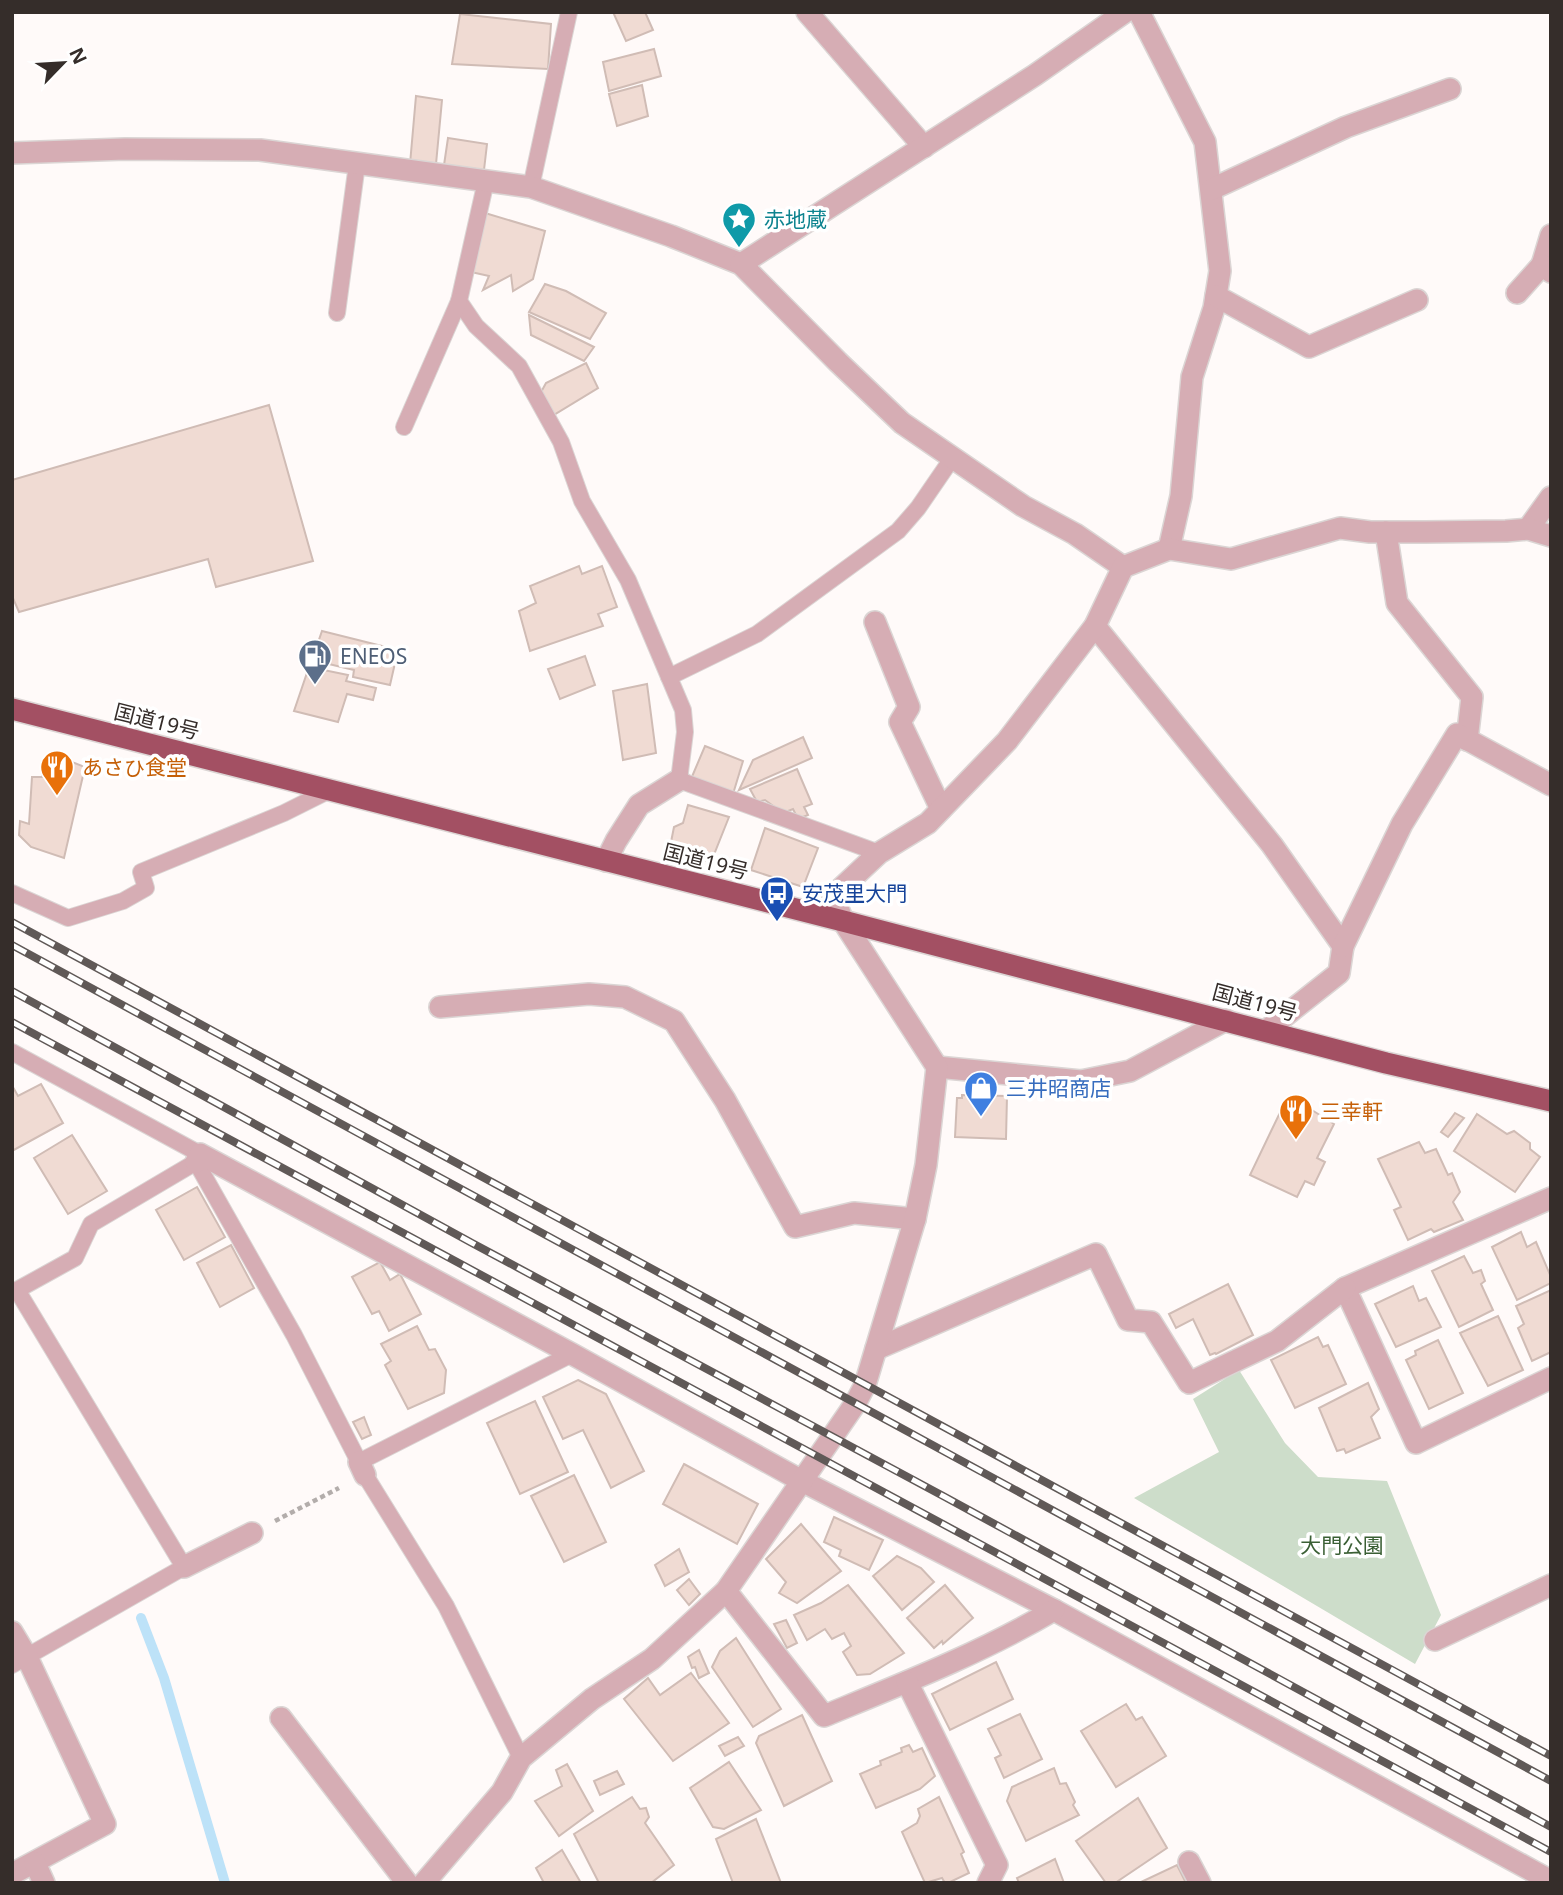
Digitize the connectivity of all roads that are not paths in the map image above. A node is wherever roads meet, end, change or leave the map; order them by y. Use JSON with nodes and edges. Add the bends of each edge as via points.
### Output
{"nodes":[{"id":1,"x":569,"y":12,"type":"edge"},
{"id":2,"x":807,"y":12,"type":"edge"},
{"id":3,"x":1125,"y":12,"type":"edge"},
{"id":4,"x":1139,"y":12,"type":"edge"},
{"id":5,"x":1450,"y":89,"type":"dead end"},
{"id":6,"x":924,"y":147,"type":"junction"},
{"id":7,"x":12,"y":153,"type":"edge"},
{"id":8,"x":357,"y":164,"type":"junction"},
{"id":9,"x":485,"y":181,"type":"junction"},
{"id":10,"x":530,"y":187,"type":"junction"},
{"id":11,"x":1212,"y":189,"type":"junction"},
{"id":12,"x":1551,"y":235,"type":"edge"},
{"id":13,"x":741,"y":264,"type":"junction"},
{"id":14,"x":1547,"y":269,"type":"edge"},
{"id":15,"x":1517,"y":293,"type":"dead end"},
{"id":16,"x":1216,"y":296,"type":"junction"},
{"id":17,"x":1417,"y":300,"type":"dead end"},
{"id":18,"x":459,"y":301,"type":"junction"},
{"id":19,"x":337,"y":313,"type":"dead end"},
{"id":20,"x":404,"y":427,"type":"dead end"},
{"id":21,"x":953,"y":457,"type":"junction"},
{"id":22,"x":1551,"y":497,"type":"edge"},
{"id":23,"x":1528,"y":529,"type":"junction"},
{"id":24,"x":1386,"y":532,"type":"junction"},
{"id":25,"x":1551,"y":536,"type":"edge"},
{"id":26,"x":1169,"y":549,"type":"junction"},
{"id":27,"x":1123,"y":567,"type":"junction"},
{"id":28,"x":875,"y":622,"type":"dead end"},
{"id":29,"x":1095,"y":626,"type":"junction"},
{"id":30,"x":669,"y":677,"type":"junction"},
{"id":31,"x":12,"y":709,"type":"edge"},
{"id":32,"x":1467,"y":740,"type":"junction"},
{"id":33,"x":679,"y":780,"type":"junction"},
{"id":34,"x":1551,"y":785,"type":"edge"},
{"id":35,"x":330,"y":790,"type":"junction"},
{"id":36,"x":941,"y":809,"type":"junction"},
{"id":37,"x":879,"y":853,"type":"junction"},
{"id":38,"x":606,"y":861,"type":"junction"},
{"id":39,"x":12,"y":893,"type":"edge"},
{"id":40,"x":843,"y":921,"type":"junction"},
{"id":41,"x":1343,"y":946,"type":"junction"},
{"id":42,"x":440,"y":1007,"type":"dead end"},
{"id":43,"x":1226,"y":1020,"type":"junction"},
{"id":44,"x":1267,"y":1030,"type":"junction"},
{"id":45,"x":12,"y":1052,"type":"edge"},
{"id":46,"x":937,"y":1067,"type":"junction"},
{"id":47,"x":1551,"y":1101,"type":"edge"},
{"id":48,"x":198,"y":1158,"type":"junction"},
{"id":49,"x":1551,"y":1198,"type":"edge"},
{"id":50,"x":915,"y":1219,"type":"junction"},
{"id":51,"x":1345,"y":1288,"type":"junction"},
{"id":52,"x":20,"y":1312,"type":"edge"},
{"id":53,"x":876,"y":1349,"type":"junction"},
{"id":54,"x":572,"y":1354,"type":"junction"},
{"id":55,"x":1551,"y":1378,"type":"edge"},
{"id":56,"x":362,"y":1468,"type":"junction"},
{"id":57,"x":802,"y":1481,"type":"junction"},
{"id":58,"x":252,"y":1533,"type":"road end"},
{"id":59,"x":184,"y":1567,"type":"junction"},
{"id":60,"x":1551,"y":1585,"type":"edge"},
{"id":61,"x":726,"y":1591,"type":"junction"},
{"id":62,"x":1054,"y":1610,"type":"junction"},
{"id":63,"x":12,"y":1632,"type":"edge"},
{"id":64,"x":1435,"y":1640,"type":"dead end"},
{"id":65,"x":20,"y":1661,"type":"edge"},
{"id":66,"x":907,"y":1682,"type":"junction"},
{"id":67,"x":281,"y":1718,"type":"dead end"},
{"id":68,"x":521,"y":1758,"type":"junction"},
{"id":69,"x":1189,"y":1862,"type":"dead end"},
{"id":70,"x":35,"y":1863,"type":"junction"},
{"id":71,"x":12,"y":1874,"type":"edge"},
{"id":72,"x":1551,"y":1881,"type":"edge"},
{"id":73,"x":44,"y":1883,"type":"edge"},
{"id":74,"x":407,"y":1883,"type":"edge"},
{"id":75,"x":424,"y":1883,"type":"edge"},
{"id":76,"x":989,"y":1883,"type":"edge"},
{"id":77,"x":1200,"y":1883,"type":"edge"}],
"edges":[{"from":1,"to":10,"type":"lane"},
{"from":2,"to":6,"type":"street"},
{"from":3,"to":6,"type":"street"},
{"from":4,"to":11,"type":"street","via":[[1205,142]]},
{"from":5,"to":11,"type":"street","via":[[1346,127]]},
{"from":6,"to":13,"type":"street"},
{"from":7,"to":8,"type":"street","via":[[260,150]]},
{"from":8,"to":9,"type":"street"},
{"from":8,"to":19,"type":"lane"},
{"from":9,"to":10,"type":"street"},
{"from":9,"to":18,"type":"lane"},
{"from":10,"to":13,"type":"street"},
{"from":11,"to":16,"type":"street","via":[[1220,271]]},
{"from":12,"to":14,"type":"street"},
{"from":13,"to":21,"type":"street","via":[[902,423]]},
{"from":14,"to":15,"type":"street"},
{"from":16,"to":17,"type":"street","via":[[1309,347]]},
{"from":16,"to":26,"type":"street","via":[[1192,377],[1181,496]]},
{"from":18,"to":20,"type":"lane"},
{"from":18,"to":30,"type":"lane","via":[[476,326],[519,366],[561,442],[582,501],[628,580]]},
{"from":21,"to":27,"type":"street"},
{"from":21,"to":30,"type":"lane","via":[[898,531],[757,634]]},
{"from":22,"to":23,"type":"street"},
{"from":23,"to":24,"type":"street"},
{"from":23,"to":25,"type":"street"},
{"from":24,"to":26,"type":"street","via":[[1340,528],[1231,559]]},
{"from":24,"to":32,"type":"street","via":[[1397,603],[1472,697]]},
{"from":26,"to":27,"type":"street"},
{"from":27,"to":29,"type":"street"},
{"from":28,"to":36,"type":"street","via":[[909,707],[900,722]]},
{"from":29,"to":36,"type":"street","via":[[1007,741]]},
{"from":29,"to":41,"type":"street","via":[[1272,845]]},
{"from":30,"to":33,"type":"lane","via":[[683,710]]},
{"from":31,"to":35,"type":"highway","name":"国道19号"},
{"from":32,"to":34,"type":"street"},
{"from":32,"to":41,"type":"street","via":[[1457,734],[1402,824]]},
{"from":33,"to":37,"type":"lane"},
{"from":33,"to":38,"type":"street","via":[[639,805]]},
{"from":35,"to":38,"type":"highway","name":"国道19号"},
{"from":35,"to":39,"type":"lane","via":[[141,872],[146,888],[123,901],[68,918]]},
{"from":36,"to":37,"type":"street","via":[[928,823]]},
{"from":37,"to":40,"type":"street","via":[[833,896]]},
{"from":38,"to":40,"type":"highway","name":"国道19号"},
{"from":40,"to":43,"type":"highway","name":"国道19号"},
{"from":40,"to":46,"type":"street"},
{"from":41,"to":44,"type":"street","via":[[1339,973]]},
{"from":42,"to":50,"type":"street","via":[[589,994],[625,997],[674,1021],[725,1100],[795,1227],[854,1213]]},
{"from":43,"to":44,"type":"highway","name":"国道19号"},
{"from":43,"to":46,"type":"street","via":[[1130,1072],[1081,1081]]},
{"from":44,"to":47,"type":"highway","name":"国道19号"},
{"from":45,"to":48,"type":"lane"},
{"from":46,"to":50,"type":"street"},
{"from":48,"to":52,"type":"lane","via":[[91,1224],[75,1258],[17,1290]]},
{"from":48,"to":54,"type":"street"},
{"from":48,"to":56,"type":"lane"},
{"from":49,"to":51,"type":"street"},
{"from":50,"to":53,"type":"street"},
{"from":51,"to":53,"type":"street","via":[[1278,1341],[1189,1383],[1151,1322],[1128,1320],[1096,1254]]},
{"from":51,"to":55,"type":"street","via":[[1416,1443]]},
{"from":52,"to":59,"type":"lane"},
{"from":53,"to":57,"type":"street","via":[[855,1404]]},
{"from":54,"to":56,"type":"lane"},
{"from":54,"to":57,"type":"street"},
{"from":56,"to":68,"type":"lane","via":[[446,1606]]},
{"from":57,"to":61,"type":"street"},
{"from":57,"to":62,"type":"street"},
{"from":58,"to":59,"type":"street"},
{"from":59,"to":65,"type":"lane"},
{"from":60,"to":64,"type":"street"},
{"from":61,"to":66,"type":"street","via":[[824,1716]]},
{"from":61,"to":68,"type":"street","via":[[652,1659],[592,1699]]},
{"from":62,"to":66,"type":"street","via":[[1013,1634]]},
{"from":62,"to":72,"type":"street"},
{"from":63,"to":65,"type":"street"},
{"from":65,"to":70,"type":"street","via":[[105,1824]]},
{"from":66,"to":76,"type":"street","via":[[998,1865]]},
{"from":67,"to":74,"type":"street"},
{"from":68,"to":75,"type":"street","via":[[502,1792]]},
{"from":69,"to":77,"type":"street"},
{"from":70,"to":71,"type":"street"},
{"from":70,"to":73,"type":"street"}]}
